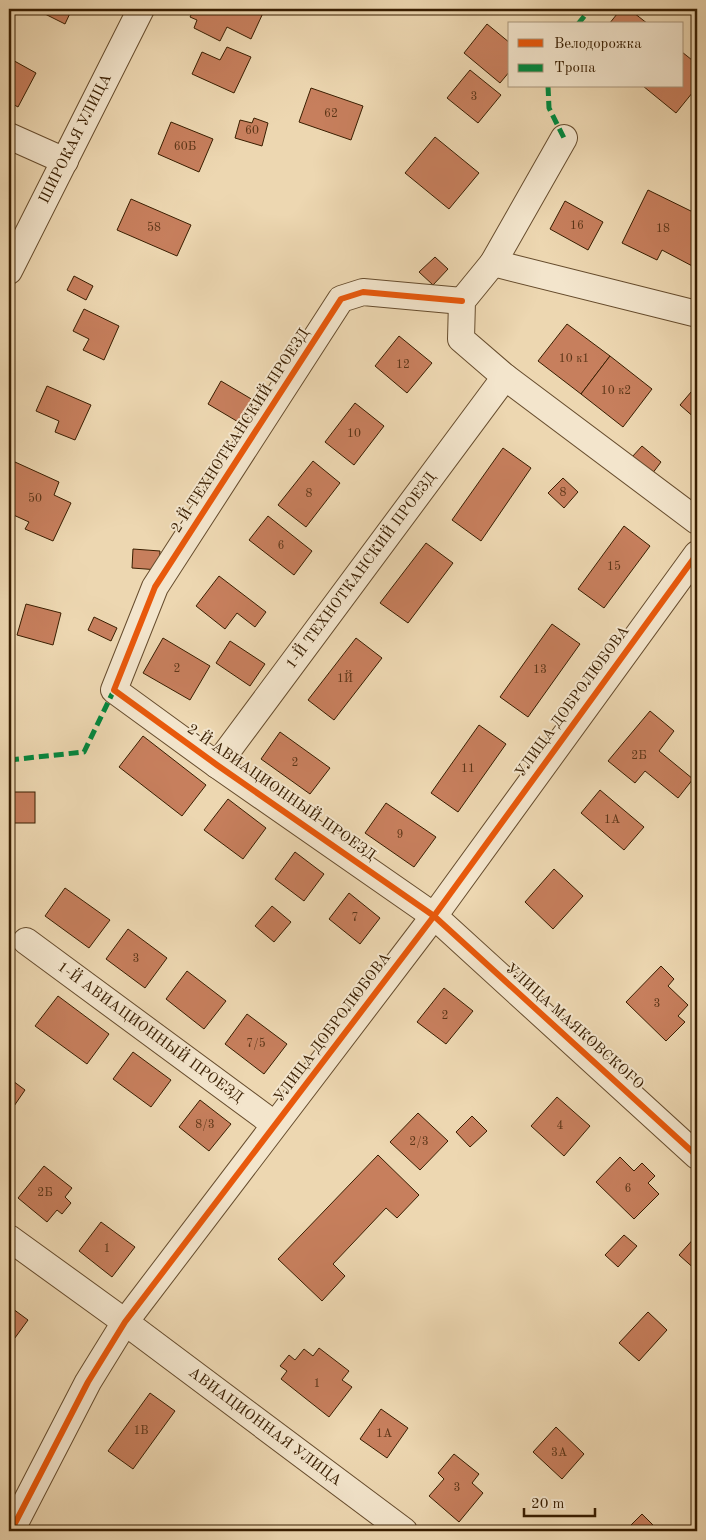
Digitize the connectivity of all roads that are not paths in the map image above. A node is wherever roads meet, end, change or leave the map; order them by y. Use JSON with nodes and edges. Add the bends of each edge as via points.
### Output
{"nodes":[{"id":1,"x":141,"y":9,"type":"edge"},
{"id":2,"x":9,"y":136,"type":"edge"},
{"id":3,"x":564,"y":138,"type":"dead end"},
{"id":4,"x":65,"y":161,"type":"junction"},
{"id":5,"x":493,"y":263,"type":"junction"},
{"id":6,"x":9,"y":271,"type":"edge"},
{"id":7,"x":462,"y":301,"type":"junction"},
{"id":8,"x":697,"y":314,"type":"edge"},
{"id":9,"x":505,"y":377,"type":"junction"},
{"id":10,"x":697,"y":521,"type":"edge"},
{"id":11,"x":697,"y":554,"type":"edge"},
{"id":12,"x":114,"y":690,"type":"joint"},
{"id":13,"x":217,"y":765,"type":"junction"},
{"id":14,"x":434,"y":916,"type":"junction"},
{"id":15,"x":26,"y":940,"type":"dead end"},
{"id":16,"x":274,"y":1124,"type":"junction"},
{"id":17,"x":697,"y":1156,"type":"edge"},
{"id":18,"x":9,"y":1238,"type":"edge"},
{"id":19,"x":125,"y":1322,"type":"junction"},
{"id":20,"x":12,"y":1531,"type":"edge"},
{"id":21,"x":404,"y":1531,"type":"edge"}],
"edges":[{"from":1,"to":4,"type":"street","name":"ШИРОКАЯ УЛИЦА"},
{"from":2,"to":4,"type":"street"},
{"from":3,"to":5,"type":"street"},
{"from":4,"to":6,"type":"street","name":"ШИРОКАЯ УЛИЦА"},
{"from":5,"to":7,"type":"street"},
{"from":5,"to":8,"type":"street"},
{"from":7,"to":9,"type":"street","via":[[461,339]]},
{"from":7,"to":12,"type":"street","name":"2-Й ТЕХНОТКАНСКИЙ ПРОЕЗД","via":[[363,292],[341,299],[155,587]]},
{"from":9,"to":10,"type":"street"},
{"from":9,"to":13,"type":"street","name":"1-Й ТЕХНОТКАНСКИЙ ПРОЕЗД"},
{"from":11,"to":14,"type":"street","name":"УЛИЦА ДОБРОЛЮБОВА"},
{"from":12,"to":13,"type":"street","name":"2-Й АВИАЦИОННЫЙ ПРОЕЗД"},
{"from":13,"to":14,"type":"street","name":"2-Й АВИАЦИОННЫЙ ПРОЕЗД"},
{"from":14,"to":16,"type":"street","name":"УЛИЦА ДОБРОЛЮБОВА"},
{"from":14,"to":17,"type":"street","name":"УЛИЦА МАЯКОВСКОГО"},
{"from":15,"to":16,"type":"street","name":"1-Й АВИАЦИОННЫЙ ПРОЕЗД"},
{"from":16,"to":19,"type":"street","name":"УЛИЦА ДОБРОЛЮБОВА"},
{"from":18,"to":19,"type":"street","name":"АВИАЦИОННАЯ УЛИЦА"},
{"from":19,"to":20,"type":"street","name":"УЛИЦА ДОБРОЛЮБОВА","via":[[88,1382]]},
{"from":19,"to":21,"type":"street","name":"АВИАЦИОННАЯ УЛИЦА"}]}
